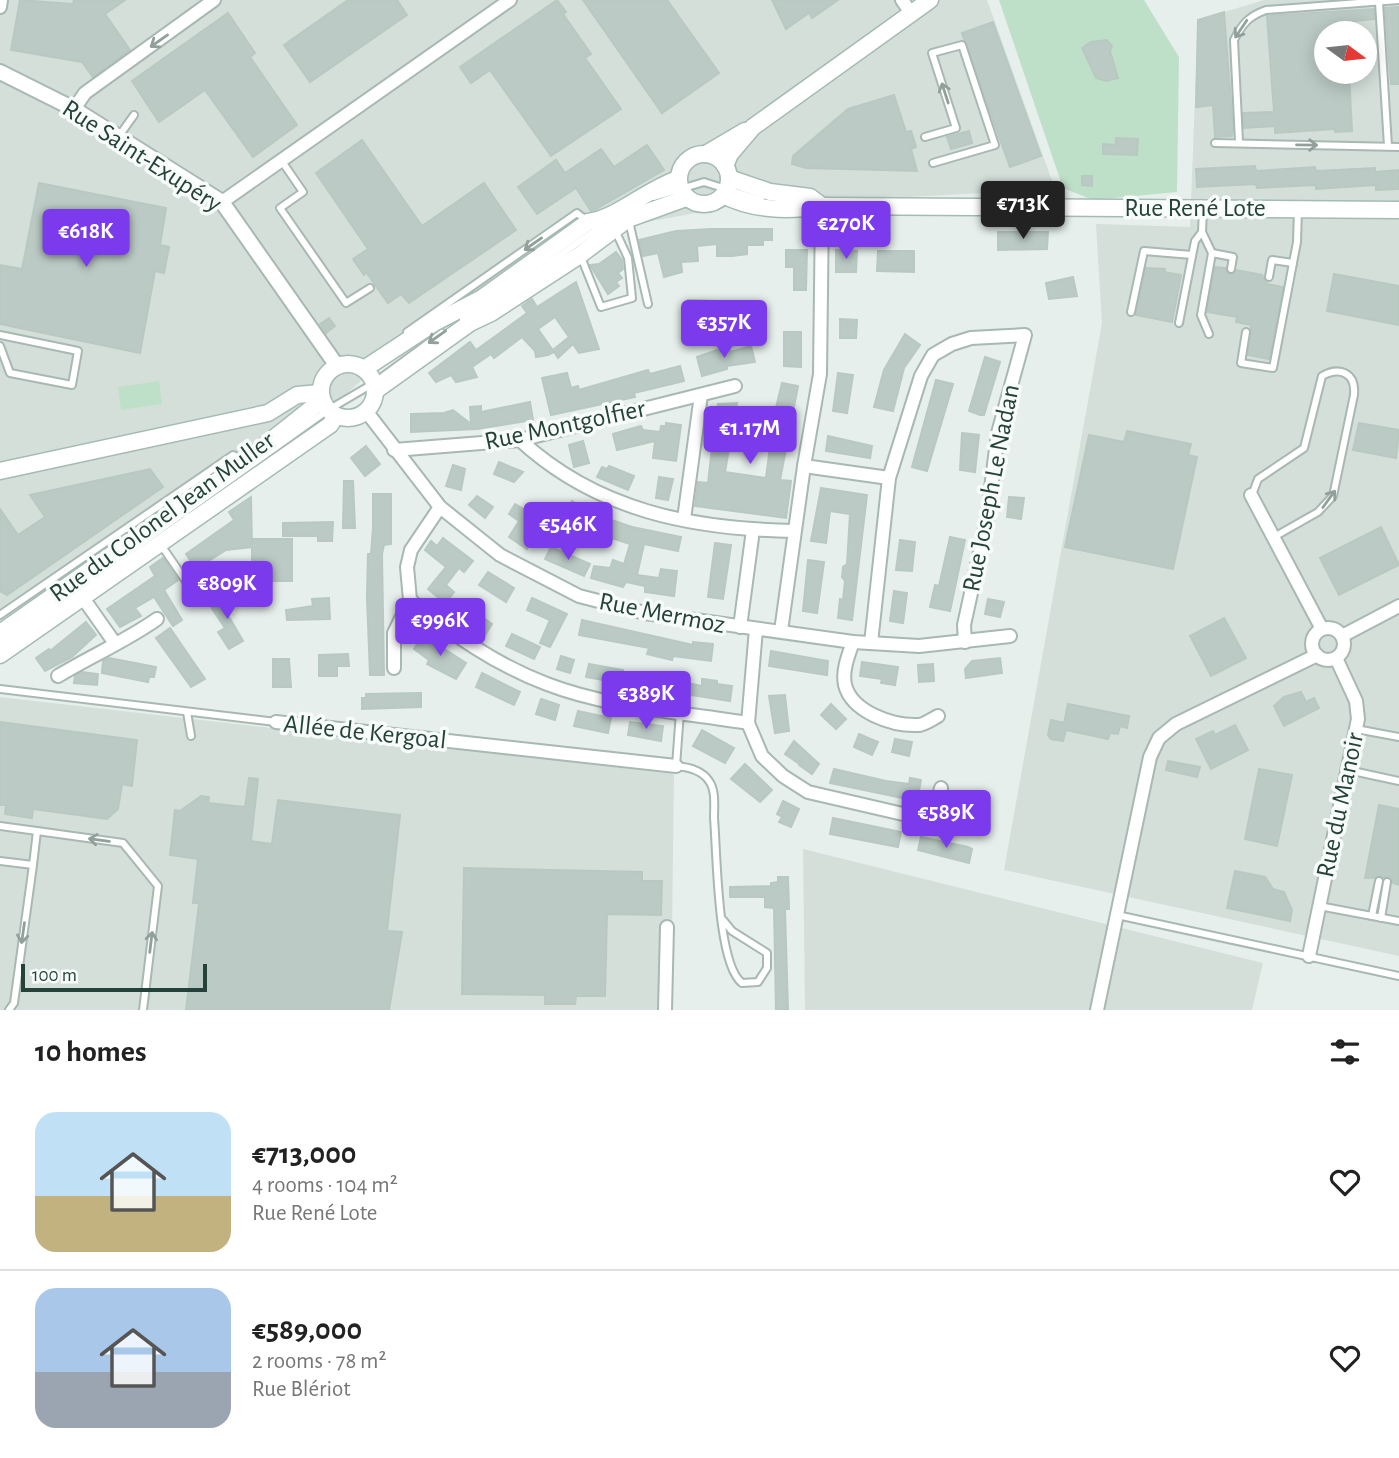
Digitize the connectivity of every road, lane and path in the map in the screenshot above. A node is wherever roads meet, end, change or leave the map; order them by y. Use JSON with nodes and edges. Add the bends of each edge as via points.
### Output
{"nodes":[{"id":1,"x":1,"y":0,"type":"edge"},
{"id":2,"x":214,"y":0,"type":"edge"},
{"id":3,"x":510,"y":0,"type":"edge"},
{"id":4,"x":930,"y":0,"type":"edge"},
{"id":5,"x":1399,"y":1,"type":"edge"},
{"id":6,"x":1338,"y":2,"type":"edge"},
{"id":7,"x":1379,"y":2,"type":"junction"},
{"id":8,"x":0,"y":7,"type":"edge"},
{"id":9,"x":907,"y":7,"type":"edge"},
{"id":10,"x":0,"y":72,"type":"edge"},
{"id":11,"x":74,"y":108,"type":"junction"},
{"id":12,"x":134,"y":115,"type":"dead end"},
{"id":13,"x":753,"y":127,"type":"junction"},
{"id":14,"x":118,"y":137,"type":"junction"},
{"id":15,"x":925,"y":137,"type":"dead end"},
{"id":16,"x":1239,"y":142,"type":"junction"},
{"id":17,"x":1215,"y":143,"type":"dead end"},
{"id":18,"x":1388,"y":146,"type":"junction"},
{"id":19,"x":1399,"y":146,"type":"edge"},
{"id":20,"x":706,"y":154,"type":"junction"},
{"id":21,"x":281,"y":160,"type":"junction"},
{"id":22,"x":933,"y":163,"type":"dead end"},
{"id":23,"x":725,"y":182,"type":"junction"},
{"id":24,"x":682,"y":188,"type":"junction"},
{"id":25,"x":222,"y":202,"type":"junction"},
{"id":26,"x":822,"y":206,"type":"junction"},
{"id":27,"x":1203,"y":208,"type":"junction"},
{"id":28,"x":1298,"y":208,"type":"junction"},
{"id":29,"x":1399,"y":210,"type":"edge"},
{"id":30,"x":628,"y":219,"type":"junction"},
{"id":31,"x":614,"y":228,"type":"junction"},
{"id":32,"x":1202,"y":232,"type":"junction"},
{"id":33,"x":1212,"y":253,"type":"junction"},
{"id":34,"x":580,"y":255,"type":"junction"},
{"id":35,"x":1192,"y":255,"type":"junction"},
{"id":36,"x":1293,"y":263,"type":"junction"},
{"id":37,"x":1231,"y":269,"type":"dead end"},
{"id":38,"x":1269,"y":277,"type":"dead end"},
{"id":39,"x":370,"y":288,"type":"dead end"},
{"id":40,"x":495,"y":301,"type":"junction"},
{"id":41,"x":648,"y":304,"type":"dead end"},
{"id":42,"x":1131,"y":312,"type":"dead end"},
{"id":43,"x":470,"y":323,"type":"junction"},
{"id":44,"x":1179,"y":323,"type":"dead end"},
{"id":45,"x":1246,"y":332,"type":"dead end"},
{"id":46,"x":1209,"y":334,"type":"dead end"},
{"id":47,"x":0,"y":335,"type":"edge"},
{"id":48,"x":0,"y":346,"type":"edge"},
{"id":49,"x":337,"y":366,"type":"junction"},
{"id":50,"x":364,"y":369,"type":"junction"},
{"id":51,"x":735,"y":386,"type":"dead end"},
{"id":52,"x":369,"y":389,"type":"junction"},
{"id":53,"x":701,"y":395,"type":"junction"},
{"id":54,"x":327,"y":405,"type":"junction"},
{"id":55,"x":366,"y":411,"type":"junction"},
{"id":56,"x":520,"y":440,"type":"junction"},
{"id":57,"x":394,"y":450,"type":"junction"},
{"id":58,"x":804,"y":466,"type":"junction"},
{"id":59,"x":0,"y":471,"type":"edge"},
{"id":60,"x":889,"y":478,"type":"junction"},
{"id":61,"x":1251,"y":495,"type":"joint"},
{"id":62,"x":440,"y":507,"type":"junction"},
{"id":63,"x":684,"y":519,"type":"junction"},
{"id":64,"x":753,"y":530,"type":"junction"},
{"id":65,"x":794,"y":531,"type":"junction"},
{"id":66,"x":1274,"y":537,"type":"junction"},
{"id":67,"x":161,"y":545,"type":"junction"},
{"id":68,"x":192,"y":590,"type":"dead end"},
{"id":69,"x":83,"y":598,"type":"junction"},
{"id":70,"x":410,"y":600,"type":"junction"},
{"id":71,"x":1399,"y":606,"type":"edge"},
{"id":72,"x":157,"y":619,"type":"dead end"},
{"id":73,"x":3,"y":622,"type":"edge"},
{"id":74,"x":740,"y":627,"type":"junction"},
{"id":75,"x":757,"y":629,"type":"junction"},
{"id":76,"x":1322,"y":629,"type":"junction"},
{"id":77,"x":781,"y":632,"type":"junction"},
{"id":78,"x":1010,"y":636,"type":"dead end"},
{"id":79,"x":1342,"y":636,"type":"junction"},
{"id":80,"x":114,"y":642,"type":"junction"},
{"id":81,"x":853,"y":642,"type":"junction"},
{"id":82,"x":965,"y":642,"type":"junction"},
{"id":83,"x":871,"y":643,"type":"junction"},
{"id":84,"x":0,"y":644,"type":"edge"},
{"id":85,"x":1317,"y":655,"type":"junction"},
{"id":86,"x":0,"y":656,"type":"edge"},
{"id":87,"x":1336,"y":658,"type":"junction"},
{"id":88,"x":394,"y":668,"type":"dead end"},
{"id":89,"x":58,"y":676,"type":"dead end"},
{"id":90,"x":0,"y":689,"type":"edge"},
{"id":91,"x":187,"y":712,"type":"junction"},
{"id":92,"x":680,"y":712,"type":"junction"},
{"id":93,"x":938,"y":716,"type":"dead end"},
{"id":94,"x":276,"y":722,"type":"joint"},
{"id":95,"x":748,"y":723,"type":"junction"},
{"id":96,"x":1356,"y":729,"type":"junction"},
{"id":97,"x":191,"y":736,"type":"dead end"},
{"id":98,"x":1399,"y":737,"type":"edge"},
{"id":99,"x":676,"y":766,"type":"junction"},
{"id":100,"x":1348,"y":770,"type":"junction"},
{"id":101,"x":1399,"y":781,"type":"edge"},
{"id":102,"x":941,"y":788,"type":"dead end"},
{"id":103,"x":933,"y":821,"type":"junction"},
{"id":104,"x":0,"y":826,"type":"edge"},
{"id":105,"x":959,"y":827,"type":"dead end"},
{"id":106,"x":37,"y":831,"type":"junction"},
{"id":107,"x":0,"y":861,"type":"edge"},
{"id":108,"x":33,"y":865,"type":"junction"},
{"id":109,"x":1378,"y":880,"type":"dead end"},
{"id":110,"x":1387,"y":882,"type":"dead end"},
{"id":111,"x":1319,"y":906,"type":"junction"},
{"id":112,"x":1117,"y":915,"type":"junction"},
{"id":113,"x":1372,"y":916,"type":"junction"},
{"id":114,"x":1381,"y":918,"type":"junction"},
{"id":115,"x":723,"y":920,"type":"junction"},
{"id":116,"x":1399,"y":921,"type":"edge"},
{"id":117,"x":667,"y":927,"type":"dead end"},
{"id":118,"x":1309,"y":956,"type":"junction"},
{"id":119,"x":1399,"y":976,"type":"edge"},
{"id":120,"x":9,"y":1010,"type":"edge"},
{"id":121,"x":143,"y":1010,"type":"edge"},
{"id":122,"x":665,"y":1010,"type":"edge"},
{"id":123,"x":1097,"y":1010,"type":"edge"}],
"edges":[{"from":1,"to":8,"type":"street"},
{"from":2,"to":11,"type":"street","one_way":true,"via":[[85,93]]},
{"from":3,"to":21,"type":"street"},
{"from":4,"to":9,"type":"main road"},
{"from":5,"to":7,"type":"lane"},
{"from":6,"to":7,"type":"lane"},
{"from":6,"to":16,"type":"lane","one_way":true,"via":[[1266,10],[1241,26],[1234,40]]},
{"from":7,"to":18,"type":"lane"},
{"from":9,"to":13,"type":"main road"},
{"from":10,"to":11,"type":"street","name":"Rue Saint-Exupéry"},
{"from":11,"to":14,"type":"street","name":"Rue Saint-Exupéry"},
{"from":12,"to":14,"type":"lane"},
{"from":13,"to":20,"type":"main road"},
{"from":13,"to":23,"type":"main road","via":[[730,154]]},
{"from":14,"to":25,"type":"street","name":"Rue Saint-Exupéry"},
{"from":15,"to":22,"type":"lane","one_way":true,"via":[[956,128],[933,54],[962,45],[995,145]]},
{"from":16,"to":17,"type":"lane"},
{"from":16,"to":18,"type":"lane","one_way":true},
{"from":18,"to":19,"type":"lane"},
{"from":20,"to":23,"type":"main road","via":[[717,158]]},
{"from":20,"to":24,"type":"main road","via":[[687,160]]},
{"from":21,"to":25,"type":"street"},
{"from":21,"to":39,"type":"lane","via":[[303,192],[280,208],[346,303]]},
{"from":23,"to":24,"type":"main road","via":[[705,205]]},
{"from":23,"to":26,"type":"main road","name":"Rue René Lote","via":[[810,197]]},
{"from":24,"to":30,"type":"main road"},
{"from":24,"to":40,"type":"lane","via":[[637,205]]},
{"from":24,"to":50,"type":"main road","one_way":true,"via":[[654,187],[605,220],[588,222],[482,298]]},
{"from":25,"to":49,"type":"street","name":"Rue Saint-Exupéry"},
{"from":26,"to":27,"type":"main road","name":"Rue René Lote"},
{"from":26,"to":58,"type":"street","via":[[820,374]]},
{"from":27,"to":28,"type":"main road","name":"Rue René Lote"},
{"from":27,"to":32,"type":"lane"},
{"from":28,"to":29,"type":"main road","name":"Rue René Lote"},
{"from":28,"to":36,"type":"lane"},
{"from":30,"to":31,"type":"main road"},
{"from":30,"to":41,"type":"lane"},
{"from":31,"to":34,"type":"main road"},
{"from":31,"to":34,"type":"lane","via":[[628,258],[632,298],[601,307]]},
{"from":32,"to":33,"type":"lane"},
{"from":32,"to":35,"type":"lane"},
{"from":33,"to":37,"type":"lane","via":[[1233,257]]},
{"from":33,"to":46,"type":"lane","via":[[1201,316]]},
{"from":34,"to":43,"type":"main road"},
{"from":35,"to":42,"type":"lane","via":[[1144,251]]},
{"from":35,"to":44,"type":"lane"},
{"from":36,"to":38,"type":"lane","via":[[1272,260]]},
{"from":36,"to":45,"type":"lane","via":[[1273,368],[1241,363]]},
{"from":40,"to":43,"type":"lane"},
{"from":40,"to":52,"type":"lane","one_way":true,"via":[[460,321]]},
{"from":43,"to":52,"type":"main road"},
{"from":47,"to":48,"type":"lane","via":[[78,351],[72,385],[10,373]]},
{"from":49,"to":50,"type":"main road","via":[[351,364]]},
{"from":49,"to":54,"type":"main road","via":[[324,377]]},
{"from":50,"to":52,"type":"main road"},
{"from":51,"to":53,"type":"street","name":"Rue Montgolfier"},
{"from":52,"to":54,"type":"lane"},
{"from":52,"to":55,"type":"main road"},
{"from":53,"to":56,"type":"street","name":"Rue Montgolfier"},
{"from":53,"to":63,"type":"street"},
{"from":54,"to":55,"type":"main road","via":[[352,418]]},
{"from":54,"to":59,"type":"main road","via":[[297,395],[268,413]]},
{"from":54,"to":67,"type":"main road","name":"Rue du Colonel Jean Muller","via":[[330,425]]},
{"from":54,"to":73,"type":"main road","name":"Rue du Colonel Jean Muller"},
{"from":54,"to":84,"type":"lane"},
{"from":55,"to":57,"type":"street","name":"Rue Mermoz"},
{"from":56,"to":57,"type":"street","name":"Rue Montgolfier"},
{"from":56,"to":63,"type":"street","via":[[571,480],[611,500],[650,514]]},
{"from":57,"to":62,"type":"street","name":"Rue Mermoz"},
{"from":58,"to":60,"type":"street"},
{"from":58,"to":65,"type":"street"},
{"from":60,"to":82,"type":"street","name":"Rue Joseph Le Nadan","via":[[921,376],[933,355],[971,338],[1025,335],[998,433],[987,520],[964,625]]},
{"from":60,"to":83,"type":"street"},
{"from":61,"to":66,"type":"street"},
{"from":66,"to":61,"type":"lane","one_way":true,"via":[[1318,512],[1336,491],[1354,395],[1347,373],[1333,370],[1322,376],[1304,448],[1258,479]]},
{"from":62,"to":70,"type":"street","via":[[411,550],[407,568]]},
{"from":62,"to":74,"type":"street","name":"Rue Mermoz","via":[[500,555],[579,596]]},
{"from":63,"to":64,"type":"street"},
{"from":64,"to":65,"type":"street"},
{"from":64,"to":74,"type":"street"},
{"from":65,"to":77,"type":"street"},
{"from":66,"to":76,"type":"street"},
{"from":67,"to":68,"type":"lane"},
{"from":67,"to":69,"type":"main road","name":"Rue du Colonel Jean Muller"},
{"from":69,"to":80,"type":"street"},
{"from":69,"to":86,"type":"main road","name":"Rue du Colonel Jean Muller"},
{"from":70,"to":88,"type":"street","via":[[394,633]]},
{"from":70,"to":92,"type":"street","via":[[497,662],[548,685],[594,698]]},
{"from":71,"to":79,"type":"street"},
{"from":72,"to":80,"type":"street","via":[[130,638]]},
{"from":74,"to":75,"type":"street","name":"Rue Mermoz"},
{"from":75,"to":77,"type":"street","name":"Rue Mermoz"},
{"from":75,"to":95,"type":"street"},
{"from":76,"to":79,"type":"street","via":[[1331,628]]},
{"from":76,"to":85,"type":"street","via":[[1313,641]]},
{"from":77,"to":81,"type":"street","name":"Rue Mermoz"},
{"from":78,"to":82,"type":"street","name":"Rue Mermoz"},
{"from":79,"to":87,"type":"street","via":[[1343,651]]},
{"from":80,"to":89,"type":"street"},
{"from":81,"to":83,"type":"street","name":"Rue Mermoz"},
{"from":81,"to":93,"type":"street","via":[[845,676],[853,704],[873,715],[919,725]]},
{"from":82,"to":83,"type":"street","name":"Rue Mermoz","via":[[919,646]]},
{"from":85,"to":87,"type":"street","via":[[1326,660]]},
{"from":85,"to":112,"type":"street","via":[[1197,713],[1159,738],[1150,757]]},
{"from":87,"to":96,"type":"street","name":"Rue du Manoir","via":[[1356,701]]},
{"from":90,"to":91,"type":"lane","name":"Allée de Kergoal"},
{"from":91,"to":94,"type":"lane","name":"Allée de Kergoal"},
{"from":91,"to":97,"type":"lane"},
{"from":92,"to":95,"type":"street"},
{"from":92,"to":99,"type":"lane"},
{"from":94,"to":99,"type":"street","name":"Allée de Kergoal"},
{"from":95,"to":103,"type":"street","via":[[762,756],[808,792]]},
{"from":96,"to":98,"type":"lane"},
{"from":96,"to":100,"type":"street","name":"Rue du Manoir"},
{"from":99,"to":115,"type":"lane","via":[[702,774],[711,784]]},
{"from":100,"to":101,"type":"lane"},
{"from":100,"to":111,"type":"street","name":"Rue du Manoir"},
{"from":102,"to":103,"type":"street"},
{"from":103,"to":105,"type":"lane"},
{"from":104,"to":106,"type":"lane"},
{"from":106,"to":108,"type":"lane"},
{"from":121,"to":106,"type":"lane","one_way":true,"via":[[158,886],[123,843]]},
{"from":107,"to":108,"type":"lane"},
{"from":108,"to":120,"type":"lane","one_way":true,"via":[[14,1003]]},
{"from":109,"to":113,"type":"lane"},
{"from":110,"to":114,"type":"lane"},
{"from":111,"to":113,"type":"lane"},
{"from":111,"to":118,"type":"street","name":"Rue du Manoir"},
{"from":112,"to":118,"type":"lane"},
{"from":112,"to":123,"type":"street"},
{"from":113,"to":114,"type":"lane"},
{"from":114,"to":116,"type":"lane"},
{"from":115,"to":115,"type":"lane","via":[[766,953],[766,968],[758,982],[742,983],[732,976]]},
{"from":117,"to":122,"type":"street"},
{"from":118,"to":119,"type":"lane"}]}
